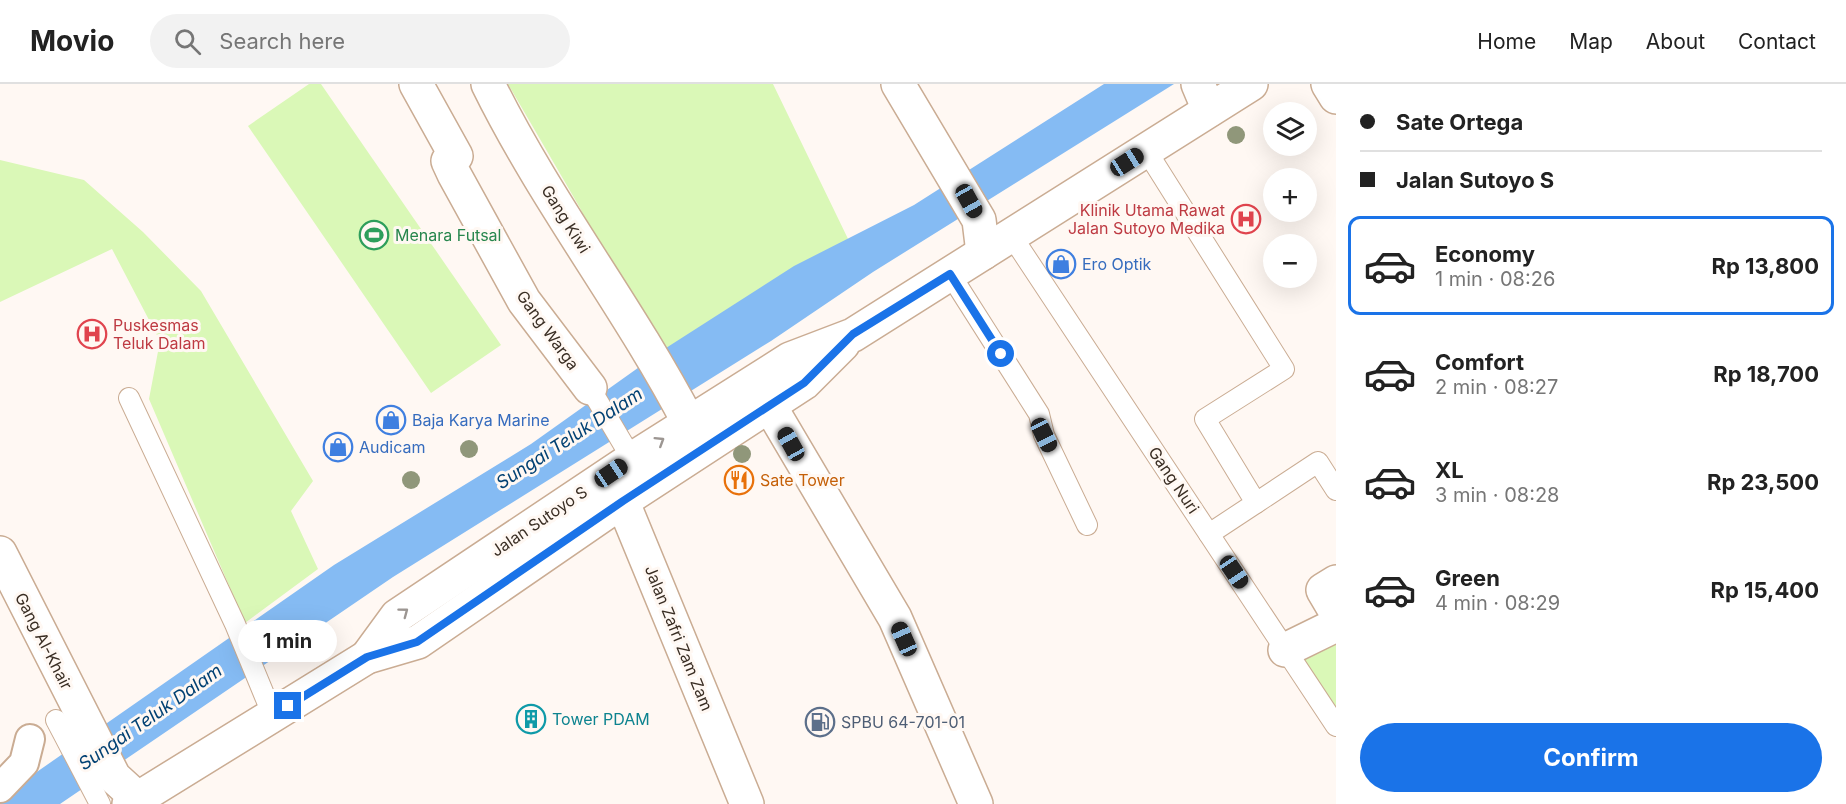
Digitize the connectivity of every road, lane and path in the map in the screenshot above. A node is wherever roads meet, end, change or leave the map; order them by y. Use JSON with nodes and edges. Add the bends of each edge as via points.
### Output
{"nodes":[{"id":1,"x":416,"y":84,"type":"edge"},
{"id":2,"x":488,"y":84,"type":"edge"},
{"id":3,"x":898,"y":84,"type":"edge"},
{"id":4,"x":1251,"y":84,"type":"edge"},
{"id":5,"x":1328,"y":84,"type":"edge"},
{"id":6,"x":1203,"y":97,"type":"edge"},
{"id":7,"x":1336,"y":97,"type":"edge"},
{"id":8,"x":1146,"y":150,"type":"junction"},
{"id":9,"x":1011,"y":235,"type":"junction"},
{"id":10,"x":983,"y":253,"type":"junction"},
{"id":11,"x":950,"y":274,"type":"junction"},
{"id":12,"x":853,"y":334,"type":"junction"},
{"id":13,"x":590,"y":388,"type":"joint"},
{"id":14,"x":129,"y":398,"type":"dead end"},
{"id":15,"x":769,"y":405,"type":"junction"},
{"id":16,"x":684,"y":413,"type":"junction"},
{"id":17,"x":621,"y":469,"type":"junction"},
{"id":18,"x":1336,"y":490,"type":"edge"},
{"id":19,"x":1256,"y":503,"type":"junction"},
{"id":20,"x":1087,"y":525,"type":"dead end"},
{"id":21,"x":1209,"y":534,"type":"junction"},
{"id":22,"x":0,"y":553,"type":"edge"},
{"id":23,"x":1336,"y":582,"type":"edge"},
{"id":24,"x":1336,"y":612,"type":"edge"},
{"id":25,"x":1336,"y":625,"type":"edge"},
{"id":26,"x":1286,"y":650,"type":"junction"},
{"id":27,"x":273,"y":716,"type":"junction"},
{"id":28,"x":72,"y":724,"type":"junction"},
{"id":29,"x":1336,"y":726,"type":"edge"},
{"id":30,"x":30,"y":739,"type":"joint"},
{"id":31,"x":0,"y":788,"type":"edge"},
{"id":32,"x":115,"y":795,"type":"edge"},
{"id":33,"x":747,"y":804,"type":"edge"},
{"id":34,"x":976,"y":804,"type":"edge"}],
"edges":[{"from":1,"to":13,"type":"main road","name":"Gang Warga","via":[[456,156],[448,161],[454,174],[524,301]]},
{"from":2,"to":16,"type":"main road","name":"Gang Kiwi","via":[[510,129]]},
{"from":3,"to":10,"type":"main road","via":[[979,220]]},
{"from":4,"to":6,"type":"main road","name":"Jalan Sutoyo S"},
{"from":5,"to":7,"type":"main road"},
{"from":6,"to":8,"type":"main road","name":"Jalan Sutoyo S"},
{"from":8,"to":9,"type":"main road","name":"Jalan Sutoyo S"},
{"from":8,"to":19,"type":"lane","via":[[1284,369],[1204,419]]},
{"from":9,"to":10,"type":"main road","name":"Jalan Sutoyo S"},
{"from":9,"to":21,"type":"lane","name":"Gang Nuri"},
{"from":10,"to":11,"type":"main road","name":"Jalan Sutoyo S"},
{"from":11,"to":12,"type":"main road","name":"Jalan Sutoyo S"},
{"from":11,"to":20,"type":"lane","via":[[1039,414],[1044,435]]},
{"from":12,"to":15,"type":"main road","name":"Jalan Sutoyo S","via":[[804,383]]},
{"from":12,"to":16,"type":"main road","name":"Jalan Sutoyo S","via":[[790,358]]},
{"from":13,"to":17,"type":"lane"},
{"from":14,"to":27,"type":"lane","via":[[235,624]]},
{"from":15,"to":17,"type":"main road","name":"Jalan Sutoyo S"},
{"from":15,"to":34,"type":"main road","via":[[895,618]]},
{"from":17,"to":16,"type":"main road","name":"Jalan Sutoyo S","one_way":true},
{"from":17,"to":27,"type":"main road","name":"Jalan Sutoyo S","via":[[417,642],[367,657]]},
{"from":17,"to":33,"type":"main road","name":"Jalan Zafri Zam Zam"},
{"from":18,"to":19,"type":"lane","via":[[1318,462]]},
{"from":19,"to":21,"type":"lane"},
{"from":21,"to":26,"type":"lane","name":"Gang Nuri"},
{"from":22,"to":28,"type":"main road","name":"Gang Al-Khair"},
{"from":23,"to":24,"type":"main road","via":[[1323,590]]},
{"from":25,"to":26,"type":"main road"},
{"from":26,"to":29,"type":"lane","name":"Gang Nuri"},
{"from":27,"to":32,"type":"main road","name":"Jalan Sutoyo S"},
{"from":28,"to":30,"type":"lane"},
{"from":28,"to":32,"type":"main road","name":"Gang Al-Khair"},
{"from":30,"to":31,"type":"street","via":[[24,763]]}]}
